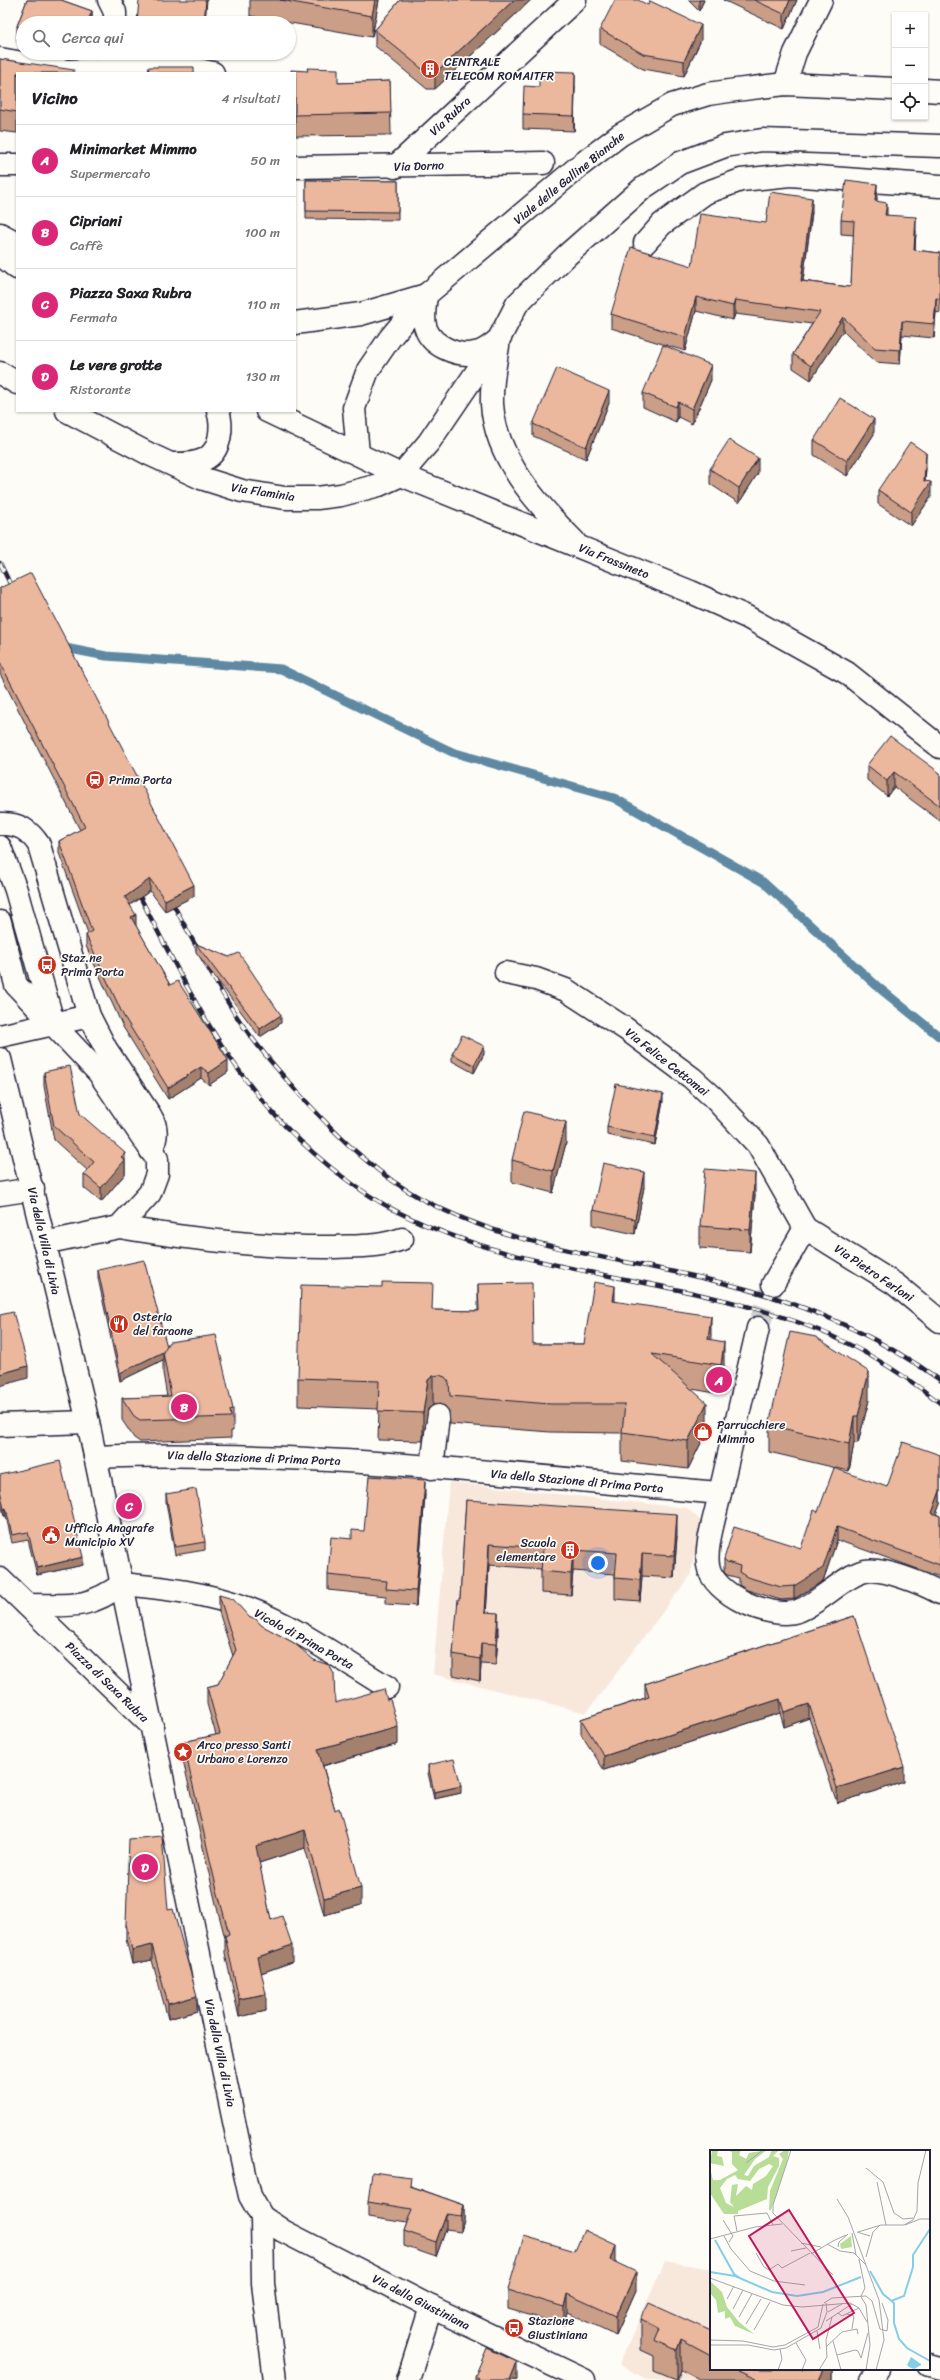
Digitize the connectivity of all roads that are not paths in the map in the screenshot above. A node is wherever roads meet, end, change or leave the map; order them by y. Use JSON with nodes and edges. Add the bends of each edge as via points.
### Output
{"nodes":[{"id":1,"x":109,"y":0,"type":"edge"},
{"id":2,"x":575,"y":0,"type":"edge"},
{"id":3,"x":821,"y":0,"type":"edge"},
{"id":4,"x":115,"y":16,"type":"edge"},
{"id":5,"x":0,"y":59,"type":"edge"},
{"id":6,"x":117,"y":61,"type":"edge"},
{"id":7,"x":208,"y":72,"type":"edge"},
{"id":8,"x":785,"y":84,"type":"junction"},
{"id":9,"x":892,"y":88,"type":"edge"},
{"id":10,"x":928,"y":90,"type":"edge"},
{"id":11,"x":940,"y":91,"type":"edge"},
{"id":12,"x":940,"y":146,"type":"edge"},
{"id":13,"x":543,"y":162,"type":"dead end"},
{"id":14,"x":0,"y":165,"type":"edge"},
{"id":15,"x":16,"y":165,"type":"edge"},
{"id":16,"x":296,"y":167,"type":"edge"},
{"id":17,"x":395,"y":167,"type":"junction"},
{"id":18,"x":940,"y":186,"type":"edge"},
{"id":19,"x":0,"y":234,"type":"edge"},
{"id":20,"x":16,"y":242,"type":"edge"},
{"id":21,"x":644,"y":243,"type":"dead end"},
{"id":22,"x":0,"y":254,"type":"edge"},
{"id":23,"x":16,"y":267,"type":"edge"},
{"id":24,"x":426,"y":295,"type":"junction"},
{"id":25,"x":296,"y":323,"type":"edge"},
{"id":26,"x":499,"y":339,"type":"junction"},
{"id":27,"x":0,"y":373,"type":"edge"},
{"id":28,"x":16,"y":382,"type":"edge"},
{"id":29,"x":69,"y":412,"type":"edge"},
{"id":30,"x":218,"y":412,"type":"edge"},
{"id":31,"x":269,"y":412,"type":"edge"},
{"id":32,"x":358,"y":454,"type":"junction"},
{"id":33,"x":174,"y":464,"type":"junction"},
{"id":34,"x":401,"y":474,"type":"junction"},
{"id":35,"x":581,"y":548,"type":"junction"},
{"id":36,"x":940,"y":747,"type":"edge"},
{"id":37,"x":0,"y":824,"type":"edge"},
{"id":38,"x":0,"y":847,"type":"edge"},
{"id":39,"x":0,"y":922,"type":"edge"},
{"id":40,"x":506,"y":973,"type":"dead end"},
{"id":41,"x":89,"y":1016,"type":"junction"},
{"id":42,"x":54,"y":1026,"type":"junction"},
{"id":43,"x":0,"y":1036,"type":"edge"},
{"id":44,"x":0,"y":1060,"type":"edge"},
{"id":45,"x":151,"y":1151,"type":"junction"},
{"id":46,"x":33,"y":1189,"type":"junction"},
{"id":47,"x":0,"y":1194,"type":"edge"},
{"id":48,"x":119,"y":1227,"type":"junction"},
{"id":49,"x":805,"y":1228,"type":"junction"},
{"id":50,"x":402,"y":1239,"type":"dead end"},
{"id":51,"x":44,"y":1242,"type":"junction"},
{"id":52,"x":773,"y":1284,"type":"tunnel mouth"},
{"id":53,"x":940,"y":1321,"type":"edge"},
{"id":54,"x":758,"y":1328,"type":"tunnel mouth"},
{"id":55,"x":438,"y":1416,"type":"dead end"},
{"id":56,"x":88,"y":1422,"type":"junction"},
{"id":57,"x":0,"y":1425,"type":"edge"},
{"id":58,"x":95,"y":1457,"type":"junction"},
{"id":59,"x":432,"y":1468,"type":"junction"},
{"id":60,"x":720,"y":1494,"type":"junction"},
{"id":61,"x":0,"y":1580,"type":"edge"},
{"id":62,"x":122,"y":1584,"type":"junction"},
{"id":63,"x":940,"y":1593,"type":"edge"},
{"id":64,"x":27,"y":1605,"type":"junction"},
{"id":65,"x":387,"y":1687,"type":"dead end"},
{"id":66,"x":152,"y":1726,"type":"junction"},
{"id":67,"x":262,"y":2217,"type":"junction"},
{"id":68,"x":430,"y":2307,"type":"junction"},
{"id":69,"x":930,"y":2365,"type":"edge"},
{"id":70,"x":940,"y":2368,"type":"edge"},
{"id":71,"x":878,"y":2370,"type":"edge"},
{"id":72,"x":275,"y":2380,"type":"edge"},
{"id":73,"x":408,"y":2380,"type":"edge"},
{"id":74,"x":584,"y":2380,"type":"edge"},
{"id":75,"x":871,"y":2380,"type":"edge"}],
"edges":[{"from":1,"to":4,"type":"street"},
{"from":2,"to":17,"type":"street","name":"Via Rubra"},
{"from":3,"to":8,"type":"street","via":[[796,53]]},
{"from":5,"to":6,"type":"street","via":[[68,71]]},
{"from":6,"to":7,"type":"street"},
{"from":8,"to":9,"type":"street","name":"Viale delle Galline Bianche"},
{"from":8,"to":24,"type":"street","name":"Viale delle Galline Bianche","via":[[695,98],[672,105],[638,123],[578,167]]},
{"from":10,"to":11,"type":"street"},
{"from":12,"to":26,"type":"street","via":[[762,140],[725,146],[680,163],[643,188],[547,273],[518,304]]},
{"from":13,"to":17,"type":"street","name":"Via Dorno"},
{"from":14,"to":15,"type":"street"},
{"from":16,"to":17,"type":"street","name":"Via Dorno"},
{"from":18,"to":21,"type":"street","via":[[790,175],[741,180],[705,193],[662,224]]},
{"from":19,"to":20,"type":"street"},
{"from":22,"to":23,"type":"street"},
{"from":24,"to":25,"type":"street","name":"Viale delle Galline Bianche","via":[[361,314]]},
{"from":24,"to":26,"type":"street","via":[[425,327],[433,341],[453,352],[475,354]]},
{"from":24,"to":32,"type":"street","name":"Viale delle Galline Bianche","via":[[381,350],[362,382],[354,408]]},
{"from":26,"to":34,"type":"street","via":[[436,434]]},
{"from":26,"to":35,"type":"street","via":[[492,406],[500,439],[515,470],[527,487]]},
{"from":27,"to":28,"type":"street"},
{"from":29,"to":33,"type":"street","name":"Via Flaminia"},
{"from":30,"to":33,"type":"street","via":[[219,440],[210,456],[200,461]]},
{"from":31,"to":32,"type":"street","name":"Via Frassineto"},
{"from":32,"to":34,"type":"street","name":"Via Frassineto"},
{"from":33,"to":34,"type":"street","name":"Via Flaminia","via":[[201,478],[242,491],[298,498],[341,495],[379,485]]},
{"from":34,"to":35,"type":"street","name":"Via Frassineto"},
{"from":35,"to":36,"type":"street","name":"Via Frassineto","via":[[719,604],[797,643],[847,673]]},
{"from":37,"to":41,"type":"street","via":[[11,823],[20,826],[28,831],[39,845]]},
{"from":38,"to":42,"type":"street","via":[[16,890]]},
{"from":39,"to":42,"type":"street","via":[[16,985]]},
{"from":40,"to":49,"type":"street","name":"Via Felice Cettomai","via":[[536,979],[566,990],[620,1025],[692,1078],[758,1145]]},
{"from":41,"to":42,"type":"street"},
{"from":41,"to":45,"type":"street","via":[[106,1049],[154,1121],[157,1133]]},
{"from":42,"to":43,"type":"street"},
{"from":42,"to":45,"type":"street","via":[[99,1073]]},
{"from":44,"to":46,"type":"street","name":"Via della Villa di Livia"},
{"from":45,"to":48,"type":"street","via":[[157,1160],[153,1186],[145,1199]]},
{"from":46,"to":47,"type":"street"},
{"from":46,"to":51,"type":"street","name":"Via della Villa di Livia"},
{"from":48,"to":50,"type":"street","via":[[193,1238],[294,1248],[377,1245]]},
{"from":48,"to":51,"type":"street"},
{"from":49,"to":52,"type":"street"},
{"from":49,"to":53,"type":"street","name":"Via Pietro Ferloni","via":[[895,1284]]},
{"from":51,"to":56,"type":"street","name":"Via della Villa di Livia"},
{"from":54,"to":60,"type":"street"},
{"from":55,"to":59,"type":"street"},
{"from":56,"to":57,"type":"street"},
{"from":56,"to":58,"type":"street","name":"Piazza di Saxa Rubra"},
{"from":58,"to":59,"type":"street","name":"Via della Stazione di Prima Porta","via":[[242,1456]]},
{"from":58,"to":62,"type":"street","name":"Piazza di Saxa Rubra"},
{"from":59,"to":60,"type":"street","name":"Via della Stazione di Prima Porta"},
{"from":60,"to":63,"type":"street","via":[[708,1551],[708,1565],[719,1584],[742,1601],[768,1610],[793,1612],[822,1598],[858,1573],[868,1570],[891,1574]]},
{"from":61,"to":64,"type":"street","name":"Piazza di Saxa Rubra"},
{"from":62,"to":64,"type":"street","via":[[98,1600],[78,1605]]},
{"from":62,"to":65,"type":"street","name":"Vicolo di Prima Porta","via":[[175,1589],[222,1599],[248,1608],[290,1629]]},
{"from":62,"to":66,"type":"street","name":"Piazza di Saxa Rubra"},
{"from":64,"to":66,"type":"street","name":"Piazza di Saxa Rubra"},
{"from":66,"to":67,"type":"street","name":"Via della Villa di Livia","via":[[245,2174],[250,2196]]},
{"from":67,"to":68,"type":"street","name":"Via della Giustiniana","via":[[283,2231]]},
{"from":67,"to":72,"type":"street","via":[[260,2239],[263,2284]]},
{"from":68,"to":73,"type":"street"},
{"from":68,"to":74,"type":"street","name":"Via della Giustiniana"},
{"from":69,"to":70,"type":"street"},
{"from":71,"to":75,"type":"street"}]}
